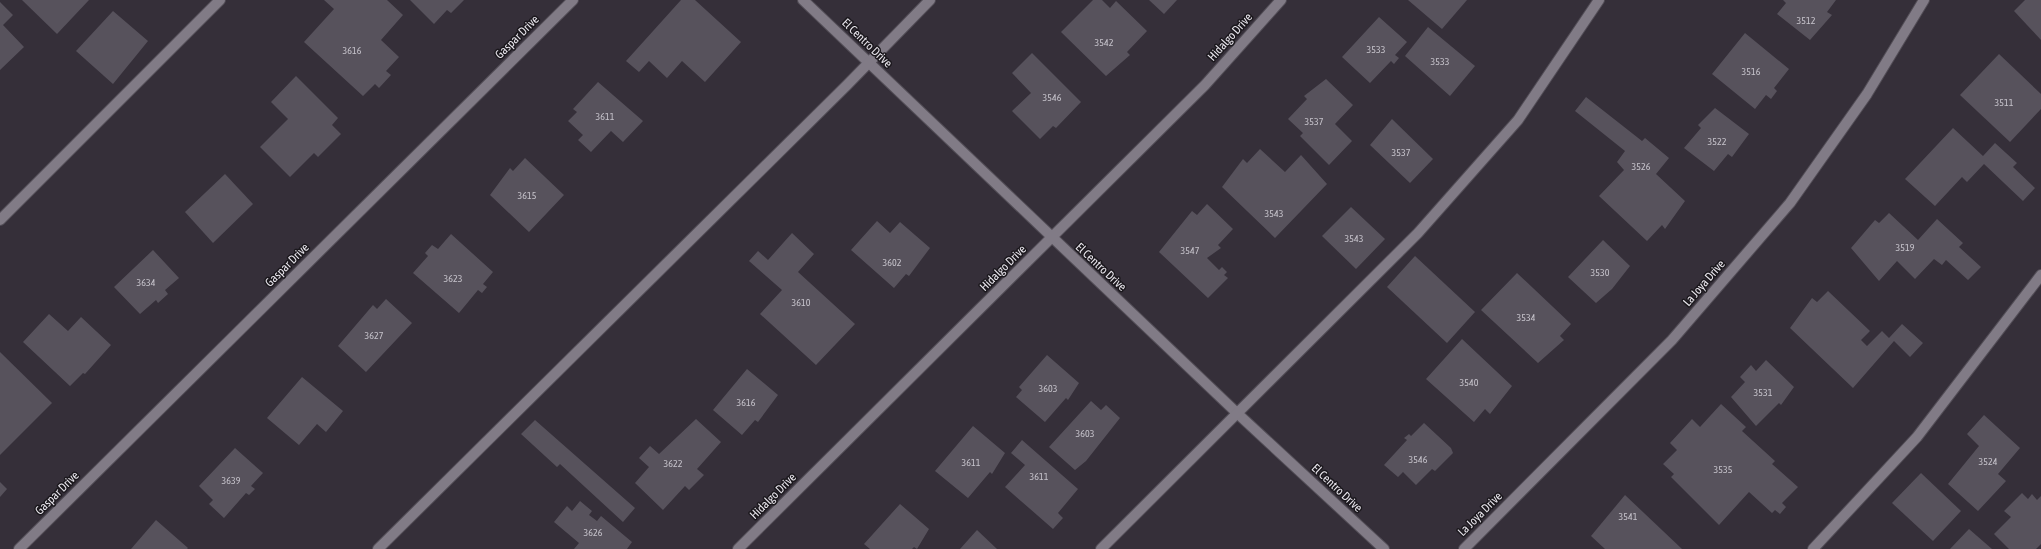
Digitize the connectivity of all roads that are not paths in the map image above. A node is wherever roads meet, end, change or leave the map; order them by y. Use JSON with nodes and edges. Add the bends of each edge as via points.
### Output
{"nodes":[{"id":1,"x":220,"y":0,"type":"edge"},
{"id":2,"x":573,"y":0,"type":"edge"},
{"id":3,"x":803,"y":0,"type":"edge"},
{"id":4,"x":930,"y":0,"type":"edge"},
{"id":5,"x":1281,"y":0,"type":"edge"},
{"id":6,"x":1599,"y":0,"type":"edge"},
{"id":7,"x":1924,"y":0,"type":"edge"},
{"id":8,"x":868,"y":63,"type":"junction"},
{"id":9,"x":0,"y":220,"type":"edge"},
{"id":10,"x":1052,"y":238,"type":"junction"},
{"id":11,"x":2041,"y":275,"type":"edge"},
{"id":12,"x":1238,"y":414,"type":"junction"},
{"id":13,"x":19,"y":549,"type":"edge"},
{"id":14,"x":378,"y":549,"type":"edge"},
{"id":15,"x":738,"y":549,"type":"edge"},
{"id":16,"x":1101,"y":549,"type":"edge"},
{"id":17,"x":1384,"y":549,"type":"edge"},
{"id":18,"x":1464,"y":549,"type":"edge"},
{"id":19,"x":1813,"y":549,"type":"edge"}],
"edges":[{"from":1,"to":9,"type":"street"},
{"from":2,"to":13,"type":"street","name":"Gaspar Drive"},
{"from":3,"to":8,"type":"street","name":"El Centro Drive"},
{"from":4,"to":8,"type":"street"},
{"from":5,"to":10,"type":"street","name":"Hidalgo Drive","via":[[1205,85]]},
{"from":6,"to":12,"type":"street","via":[[1518,120],[1418,233]]},
{"from":7,"to":18,"type":"street","name":"La Joya Drive","via":[[1867,94],[1790,203],[1672,340]]},
{"from":8,"to":10,"type":"street","name":"El Centro Drive"},
{"from":8,"to":14,"type":"street"},
{"from":10,"to":12,"type":"street","name":"El Centro Drive"},
{"from":10,"to":15,"type":"street","name":"Hidalgo Drive"},
{"from":11,"to":19,"type":"street","via":[[1917,437]]},
{"from":12,"to":16,"type":"street"},
{"from":12,"to":17,"type":"street","name":"El Centro Drive"}]}
